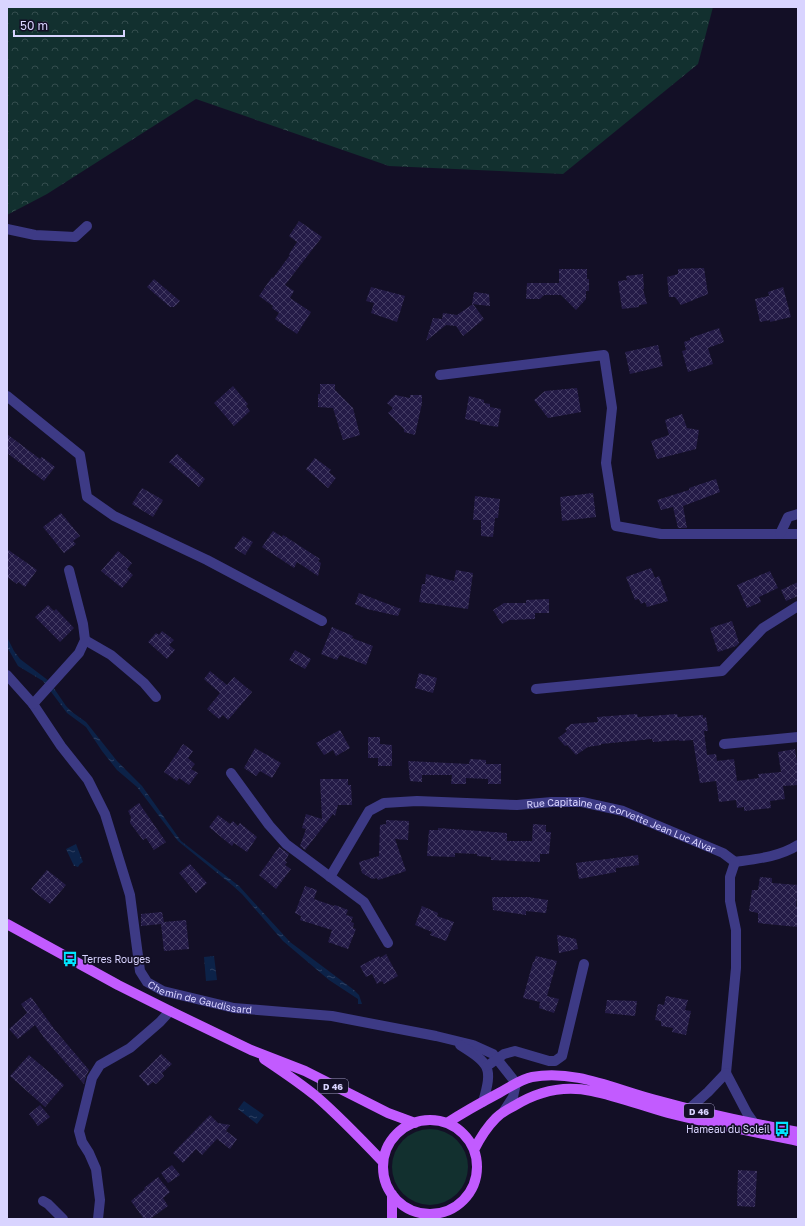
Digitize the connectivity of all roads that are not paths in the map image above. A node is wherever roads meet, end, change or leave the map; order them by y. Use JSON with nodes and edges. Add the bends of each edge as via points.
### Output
{"nodes":[{"id":1,"x":87,"y":226,"type":"dead end"},
{"id":2,"x":7,"y":229,"type":"edge"},
{"id":3,"x":440,"y":375,"type":"dead end"},
{"id":4,"x":7,"y":396,"type":"edge"},
{"id":5,"x":798,"y":514,"type":"edge"},
{"id":6,"x":780,"y":534,"type":"junction"},
{"id":7,"x":798,"y":534,"type":"edge"},
{"id":8,"x":69,"y":570,"type":"dead end"},
{"id":9,"x":798,"y":606,"type":"edge"},
{"id":10,"x":322,"y":621,"type":"dead end"},
{"id":11,"x":85,"y":640,"type":"junction"},
{"id":12,"x":7,"y":675,"type":"edge"},
{"id":13,"x":536,"y":689,"type":"dead end"},
{"id":14,"x":156,"y":697,"type":"dead end"},
{"id":15,"x":33,"y":704,"type":"junction"},
{"id":16,"x":798,"y":737,"type":"edge"},
{"id":17,"x":724,"y":744,"type":"dead end"},
{"id":18,"x":231,"y":773,"type":"dead end"},
{"id":19,"x":798,"y":846,"type":"edge"},
{"id":20,"x":735,"y":862,"type":"junction"},
{"id":21,"x":330,"y":877,"type":"junction"},
{"id":22,"x":7,"y":924,"type":"edge"},
{"id":23,"x":388,"y":943,"type":"dead end"},
{"id":24,"x":584,"y":964,"type":"dead end"},
{"id":25,"x":170,"y":1011,"type":"junction"},
{"id":26,"x":453,"y":1040,"type":"junction"},
{"id":27,"x":251,"y":1050,"type":"junction"},
{"id":28,"x":497,"y":1060,"type":"junction"},
{"id":29,"x":487,"y":1066,"type":"junction"},
{"id":30,"x":726,"y":1073,"type":"junction"},
{"id":31,"x":516,"y":1083,"type":"junction"},
{"id":32,"x":483,"y":1102,"type":"junction"},
{"id":33,"x":689,"y":1109,"type":"junction"},
{"id":34,"x":504,"y":1111,"type":"junction"},
{"id":35,"x":414,"y":1123,"type":"junction"},
{"id":36,"x":447,"y":1123,"type":"junction"},
{"id":37,"x":754,"y":1123,"type":"junction"},
{"id":38,"x":798,"y":1132,"type":"edge"},
{"id":39,"x":798,"y":1141,"type":"edge"},
{"id":40,"x":474,"y":1150,"type":"junction"},
{"id":41,"x":384,"y":1162,"type":"junction"},
{"id":42,"x":392,"y":1194,"type":"junction"},
{"id":43,"x":43,"y":1201,"type":"dead end"},
{"id":44,"x":99,"y":1214,"type":"edge"},
{"id":45,"x":429,"y":1216,"type":"edge"},
{"id":46,"x":63,"y":1219,"type":"edge"},
{"id":47,"x":106,"y":1219,"type":"edge"},
{"id":48,"x":392,"y":1219,"type":"edge"}],
"edges":[{"from":1,"to":2,"type":"street","via":[[75,237],[35,235]]},
{"from":3,"to":6,"type":"street","via":[[604,355],[612,408],[606,463],[616,526],[661,534]]},
{"from":4,"to":10,"type":"street","via":[[80,455],[87,497],[92,501],[114,516],[208,560]]},
{"from":5,"to":6,"type":"street","via":[[788,517]]},
{"from":6,"to":7,"type":"street"},
{"from":8,"to":11,"type":"street"},
{"from":9,"to":13,"type":"street","via":[[763,628],[722,671]]},
{"from":11,"to":14,"type":"street","via":[[111,655],[144,683]]},
{"from":11,"to":15,"type":"street","via":[[79,653]]},
{"from":12,"to":15,"type":"street","name":"Chemin de Gaudissard"},
{"from":15,"to":26,"type":"street","name":"Chemin de Gaudissard","via":[[88,780],[105,814],[130,895],[140,971],[147,982],[163,991],[234,1008],[332,1016]]},
{"from":16,"to":17,"type":"street"},
{"from":18,"to":21,"type":"street","via":[[286,844]]},
{"from":19,"to":20,"type":"street","via":[[788,852]]},
{"from":20,"to":21,"type":"street","name":"Rue Capitaine de Corvette Jean Luc Alvar","via":[[723,854],[623,811],[582,802],[517,805],[417,801],[384,803],[369,811]]},
{"from":20,"to":30,"type":"street","via":[[730,877],[730,902],[736,930],[736,968]]},
{"from":21,"to":23,"type":"street","via":[[364,902]]},
{"from":22,"to":25,"type":"main road","number":"D 46"},
{"from":24,"to":28,"type":"street","via":[[562,1056],[555,1061],[549,1061],[515,1051],[504,1054]]},
{"from":25,"to":27,"type":"main road","number":"D 46"},
{"from":25,"to":44,"type":"street","via":[[130,1048],[100,1065],[92,1078],[79,1131],[96,1169],[100,1193]]},
{"from":26,"to":28,"type":"street","name":"Chemin de Gaudissard","via":[[493,1054]]},
{"from":26,"to":29,"type":"street"},
{"from":27,"to":35,"type":"main road","number":"D 46","via":[[294,1066],[388,1113]]},
{"from":27,"to":41,"type":"main road","number":"D 46","via":[[313,1094]]},
{"from":28,"to":29,"type":"street"},
{"from":28,"to":31,"type":"street","name":"Chemin de Gaudissard"},
{"from":29,"to":32,"type":"street","via":[[489,1077]]},
{"from":30,"to":33,"type":"street"},
{"from":30,"to":37,"type":"street"},
{"from":31,"to":32,"type":"main road","number":"D 46"},
{"from":31,"to":33,"type":"main road","number":"D 46","via":[[543,1076],[576,1076]]},
{"from":31,"to":34,"type":"street"},
{"from":32,"to":36,"type":"main road","number":"D 46"},
{"from":33,"to":37,"type":"main road","number":"D 46"},
{"from":34,"to":39,"type":"main road","number":"D 46","via":[[540,1093],[577,1088],[708,1123]]},
{"from":34,"to":40,"type":"main road","number":"D 46","via":[[486,1129]]},
{"from":35,"to":36,"type":"main road","via":[[436,1120]]},
{"from":35,"to":41,"type":"main road","via":[[393,1138]]},
{"from":36,"to":40,"type":"main road","via":[[464,1133]]},
{"from":37,"to":38,"type":"main road","number":"D 46"},
{"from":40,"to":45,"type":"main road","via":[[477,1175],[473,1188],[456,1206]]},
{"from":41,"to":42,"type":"main road","via":[[386,1184]]},
{"from":42,"to":45,"type":"main road","via":[[409,1209]]},
{"from":42,"to":48,"type":"main road"},
{"from":43,"to":46,"type":"street"},
{"from":44,"to":47,"type":"street"}]}
